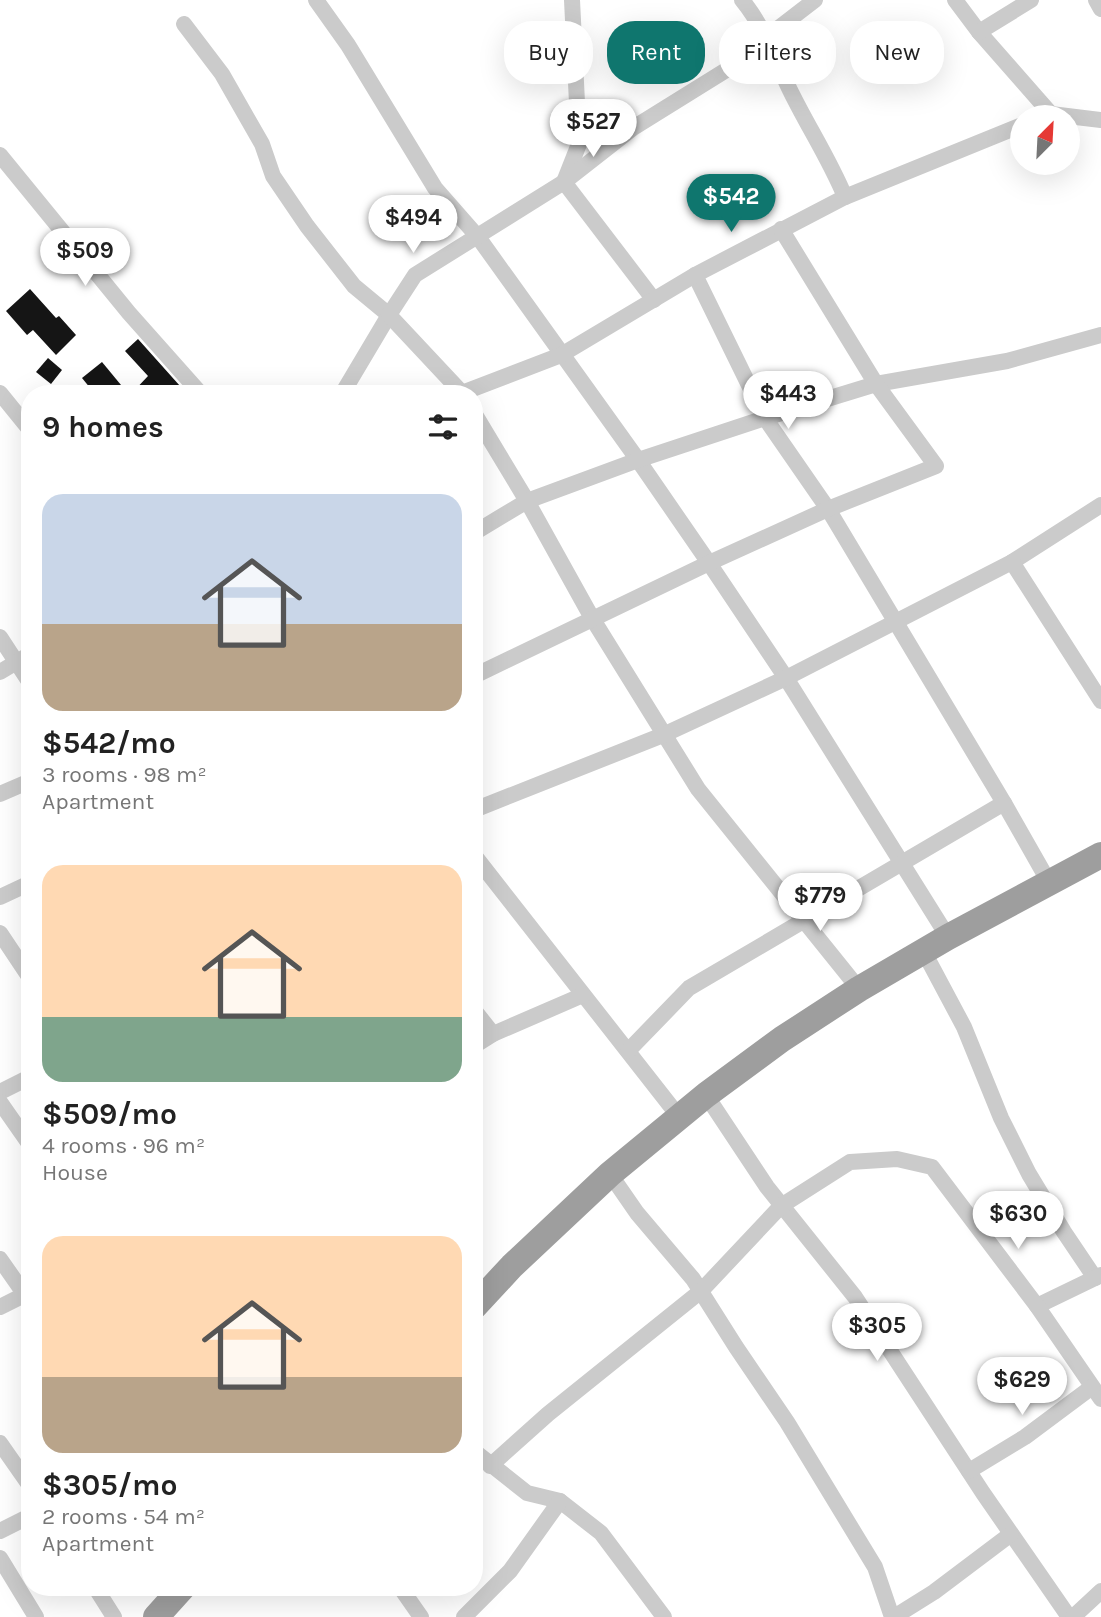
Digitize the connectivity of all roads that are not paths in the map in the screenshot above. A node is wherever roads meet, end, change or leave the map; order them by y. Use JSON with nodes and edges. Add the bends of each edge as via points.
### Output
{"nodes":[{"id":1,"x":316,"y":0,"type":"edge"},
{"id":2,"x":572,"y":0,"type":"edge"},
{"id":3,"x":742,"y":0,"type":"edge"},
{"id":4,"x":815,"y":0,"type":"edge"},
{"id":5,"x":955,"y":0,"type":"edge"},
{"id":6,"x":1031,"y":0,"type":"edge"},
{"id":7,"x":1096,"y":0,"type":"edge"},
{"id":8,"x":1101,"y":9,"type":"edge"},
{"id":9,"x":758,"y":21,"type":"edge"},
{"id":10,"x":788,"y":21,"type":"edge"},
{"id":11,"x":184,"y":24,"type":"dead end"},
{"id":12,"x":979,"y":32,"type":"junction"},
{"id":13,"x":719,"y":75,"type":"edge"},
{"id":14,"x":788,"y":84,"type":"edge"},
{"id":15,"x":1039,"y":105,"type":"edge"},
{"id":16,"x":1080,"y":118,"type":"edge"},
{"id":17,"x":1101,"y":120,"type":"edge"},
{"id":18,"x":1010,"y":130,"type":"edge"},
{"id":19,"x":0,"y":155,"type":"edge"},
{"id":20,"x":564,"y":181,"type":"junction"},
{"id":21,"x":845,"y":197,"type":"junction"},
{"id":22,"x":781,"y":229,"type":"junction"},
{"id":23,"x":478,"y":237,"type":"junction"},
{"id":24,"x":695,"y":275,"type":"junction"},
{"id":25,"x":654,"y":300,"type":"junction"},
{"id":26,"x":389,"y":316,"type":"junction"},
{"id":27,"x":1101,"y":335,"type":"edge"},
{"id":28,"x":561,"y":355,"type":"junction"},
{"id":29,"x":876,"y":384,"type":"junction"},
{"id":30,"x":193,"y":385,"type":"edge"},
{"id":31,"x":347,"y":385,"type":"edge"},
{"id":32,"x":455,"y":385,"type":"edge"},
{"id":33,"x":483,"y":385,"type":"edge"},
{"id":34,"x":0,"y":393,"type":"edge"},
{"id":35,"x":765,"y":418,"type":"junction"},
{"id":36,"x":21,"y":419,"type":"edge"},
{"id":37,"x":483,"y":427,"type":"edge"},
{"id":38,"x":638,"y":460,"type":"junction"},
{"id":39,"x":527,"y":501,"type":"junction"},
{"id":40,"x":1101,"y":505,"type":"edge"},
{"id":41,"x":828,"y":509,"type":"junction"},
{"id":42,"x":483,"y":528,"type":"edge"},
{"id":43,"x":1012,"y":562,"type":"junction"},
{"id":44,"x":709,"y":563,"type":"junction"},
{"id":45,"x":592,"y":618,"type":"junction"},
{"id":46,"x":895,"y":620,"type":"junction"},
{"id":47,"x":0,"y":637,"type":"edge"},
{"id":48,"x":21,"y":656,"type":"edge"},
{"id":49,"x":21,"y":659,"type":"edge"},
{"id":50,"x":0,"y":672,"type":"edge"},
{"id":51,"x":483,"y":672,"type":"edge"},
{"id":52,"x":1094,"y":675,"type":"edge"},
{"id":53,"x":786,"y":678,"type":"junction"},
{"id":54,"x":1101,"y":701,"type":"edge"},
{"id":55,"x":663,"y":735,"type":"junction"},
{"id":56,"x":21,"y":785,"type":"edge"},
{"id":57,"x":0,"y":794,"type":"edge"},
{"id":58,"x":1004,"y":803,"type":"junction"},
{"id":59,"x":483,"y":806,"type":"edge"},
{"id":60,"x":1101,"y":855,"type":"edge"},
{"id":61,"x":901,"y":863,"type":"junction"},
{"id":62,"x":483,"y":867,"type":"edge"},
{"id":63,"x":1050,"y":884,"type":"junction"},
{"id":64,"x":21,"y":887,"type":"edge"},
{"id":65,"x":0,"y":897,"type":"edge"},
{"id":66,"x":805,"y":920,"type":"junction"},
{"id":67,"x":0,"y":933,"type":"edge"},
{"id":68,"x":948,"y":937,"type":"junction"},
{"id":69,"x":923,"y":952,"type":"junction"},
{"id":70,"x":21,"y":964,"type":"edge"},
{"id":71,"x":859,"y":989,"type":"junction"},
{"id":72,"x":583,"y":995,"type":"junction"},
{"id":73,"x":483,"y":1021,"type":"edge"},
{"id":74,"x":493,"y":1034,"type":"junction"},
{"id":75,"x":483,"y":1040,"type":"edge"},
{"id":76,"x":628,"y":1051,"type":"junction"},
{"id":77,"x":21,"y":1082,"type":"edge"},
{"id":78,"x":0,"y":1092,"type":"edge"},
{"id":79,"x":706,"y":1095,"type":"junction"},
{"id":80,"x":0,"y":1102,"type":"edge"},
{"id":81,"x":680,"y":1118,"type":"junction"},
{"id":82,"x":21,"y":1132,"type":"edge"},
{"id":83,"x":610,"y":1174,"type":"junction"},
{"id":84,"x":780,"y":1206,"type":"junction"},
{"id":85,"x":0,"y":1259,"type":"edge"},
{"id":86,"x":1098,"y":1276,"type":"edge"},
{"id":87,"x":21,"y":1287,"type":"edge"},
{"id":88,"x":701,"y":1291,"type":"junction"},
{"id":89,"x":483,"y":1297,"type":"edge"},
{"id":90,"x":21,"y":1299,"type":"edge"},
{"id":91,"x":1037,"y":1306,"type":"junction"},
{"id":92,"x":0,"y":1307,"type":"edge"},
{"id":93,"x":1096,"y":1393,"type":"edge"},
{"id":94,"x":0,"y":1443,"type":"edge"},
{"id":95,"x":483,"y":1459,"type":"edge"},
{"id":96,"x":490,"y":1466,"type":"junction"},
{"id":97,"x":969,"y":1471,"type":"junction"},
{"id":98,"x":21,"y":1473,"type":"edge"},
{"id":99,"x":560,"y":1501,"type":"junction"},
{"id":100,"x":21,"y":1520,"type":"edge"},
{"id":101,"x":0,"y":1531,"type":"edge"},
{"id":102,"x":1012,"y":1534,"type":"junction"},
{"id":103,"x":0,"y":1558,"type":"edge"},
{"id":104,"x":1101,"y":1591,"type":"edge"},
{"id":105,"x":21,"y":1592,"type":"edge"},
{"id":106,"x":23,"y":1596,"type":"edge"},
{"id":107,"x":101,"y":1596,"type":"edge"},
{"id":108,"x":175,"y":1596,"type":"edge"},
{"id":109,"x":406,"y":1596,"type":"edge"},
{"id":110,"x":36,"y":1617,"type":"edge"},
{"id":111,"x":114,"y":1617,"type":"edge"},
{"id":112,"x":156,"y":1617,"type":"edge"},
{"id":113,"x":421,"y":1617,"type":"edge"},
{"id":114,"x":464,"y":1617,"type":"edge"},
{"id":115,"x":664,"y":1617,"type":"edge"},
{"id":116,"x":893,"y":1617,"type":"edge"},
{"id":117,"x":1071,"y":1617,"type":"edge"}],
"edges":[{"from":1,"to":23,"type":"street","via":[[435,188]]},
{"from":2,"to":20,"type":"street","via":[[579,144]]},
{"from":3,"to":9,"type":"street"},
{"from":4,"to":10,"type":"street"},
{"from":5,"to":12,"type":"street"},
{"from":6,"to":12,"type":"street"},
{"from":7,"to":8,"type":"street"},
{"from":11,"to":26,"type":"street","via":[[222,74],[262,144],[273,176],[307,226],[354,286]]},
{"from":12,"to":15,"type":"street"},
{"from":13,"to":20,"type":"street","via":[[633,128]]},
{"from":14,"to":21,"type":"street"},
{"from":16,"to":17,"type":"street"},
{"from":18,"to":21,"type":"street"},
{"from":19,"to":30,"type":"street"},
{"from":20,"to":23,"type":"street"},
{"from":20,"to":25,"type":"street"},
{"from":21,"to":22,"type":"street"},
{"from":22,"to":24,"type":"street"},
{"from":22,"to":29,"type":"street"},
{"from":23,"to":26,"type":"street","via":[[415,275]]},
{"from":23,"to":28,"type":"street"},
{"from":24,"to":25,"type":"street"},
{"from":24,"to":35,"type":"street"},
{"from":25,"to":28,"type":"street"},
{"from":26,"to":31,"type":"street"},
{"from":26,"to":32,"type":"street"},
{"from":27,"to":29,"type":"street","via":[[1007,361]]},
{"from":28,"to":33,"type":"street"},
{"from":28,"to":38,"type":"street"},
{"from":29,"to":35,"type":"street"},
{"from":29,"to":41,"type":"street","via":[[936,466]]},
{"from":34,"to":36,"type":"street"},
{"from":35,"to":38,"type":"street"},
{"from":35,"to":41,"type":"street"},
{"from":37,"to":39,"type":"street"},
{"from":38,"to":39,"type":"street"},
{"from":38,"to":44,"type":"street"},
{"from":39,"to":42,"type":"street"},
{"from":39,"to":45,"type":"street"},
{"from":40,"to":43,"type":"street"},
{"from":41,"to":44,"type":"street"},
{"from":41,"to":46,"type":"street"},
{"from":43,"to":46,"type":"street"},
{"from":43,"to":52,"type":"street"},
{"from":44,"to":45,"type":"street"},
{"from":44,"to":53,"type":"street"},
{"from":45,"to":51,"type":"street"},
{"from":45,"to":55,"type":"street"},
{"from":46,"to":53,"type":"street"},
{"from":46,"to":58,"type":"street"},
{"from":47,"to":48,"type":"street"},
{"from":49,"to":50,"type":"street"},
{"from":52,"to":54,"type":"street"},
{"from":53,"to":55,"type":"street"},
{"from":53,"to":61,"type":"street"},
{"from":55,"to":59,"type":"street"},
{"from":55,"to":66,"type":"street","via":[[698,789]]},
{"from":56,"to":57,"type":"street"},
{"from":58,"to":61,"type":"street"},
{"from":58,"to":63,"type":"street"},
{"from":60,"to":63,"type":"highway"},
{"from":61,"to":66,"type":"street"},
{"from":61,"to":68,"type":"street"},
{"from":62,"to":72,"type":"street"},
{"from":63,"to":68,"type":"highway"},
{"from":64,"to":65,"type":"street"},
{"from":66,"to":71,"type":"street"},
{"from":66,"to":76,"type":"street","via":[[689,988]]},
{"from":67,"to":70,"type":"street"},
{"from":68,"to":69,"type":"highway"},
{"from":69,"to":71,"type":"highway"},
{"from":69,"to":86,"type":"street","via":[[964,1027],[1029,1174],[1064,1232]]},
{"from":71,"to":79,"type":"highway"},
{"from":72,"to":74,"type":"street"},
{"from":72,"to":76,"type":"street"},
{"from":73,"to":74,"type":"street"},
{"from":74,"to":75,"type":"street"},
{"from":76,"to":81,"type":"street"},
{"from":77,"to":78,"type":"street"},
{"from":79,"to":81,"type":"highway"},
{"from":79,"to":84,"type":"street"},
{"from":80,"to":82,"type":"street"},
{"from":81,"to":83,"type":"highway"},
{"from":83,"to":88,"type":"street"},
{"from":83,"to":89,"type":"highway"},
{"from":84,"to":88,"type":"street"},
{"from":84,"to":91,"type":"street","via":[[850,1162],[897,1159],[932,1167]]},
{"from":84,"to":97,"type":"street","via":[[855,1297]]},
{"from":85,"to":87,"type":"street"},
{"from":86,"to":91,"type":"street"},
{"from":88,"to":96,"type":"street","via":[[568,1396]]},
{"from":88,"to":116,"type":"street","via":[[875,1567]]},
{"from":90,"to":92,"type":"street"},
{"from":91,"to":93,"type":"street"},
{"from":93,"to":97,"type":"street"},
{"from":94,"to":98,"type":"street"},
{"from":95,"to":96,"type":"street"},
{"from":96,"to":99,"type":"street","via":[[527,1493]]},
{"from":97,"to":102,"type":"street"},
{"from":99,"to":114,"type":"street","via":[[510,1572]]},
{"from":99,"to":115,"type":"street","via":[[601,1533]]},
{"from":100,"to":101,"type":"street"},
{"from":102,"to":116,"type":"street"},
{"from":102,"to":117,"type":"street"},
{"from":103,"to":105,"type":"street"},
{"from":104,"to":117,"type":"street"},
{"from":106,"to":110,"type":"street"},
{"from":107,"to":111,"type":"street"},
{"from":108,"to":112,"type":"highway"},
{"from":109,"to":113,"type":"street"}]}
